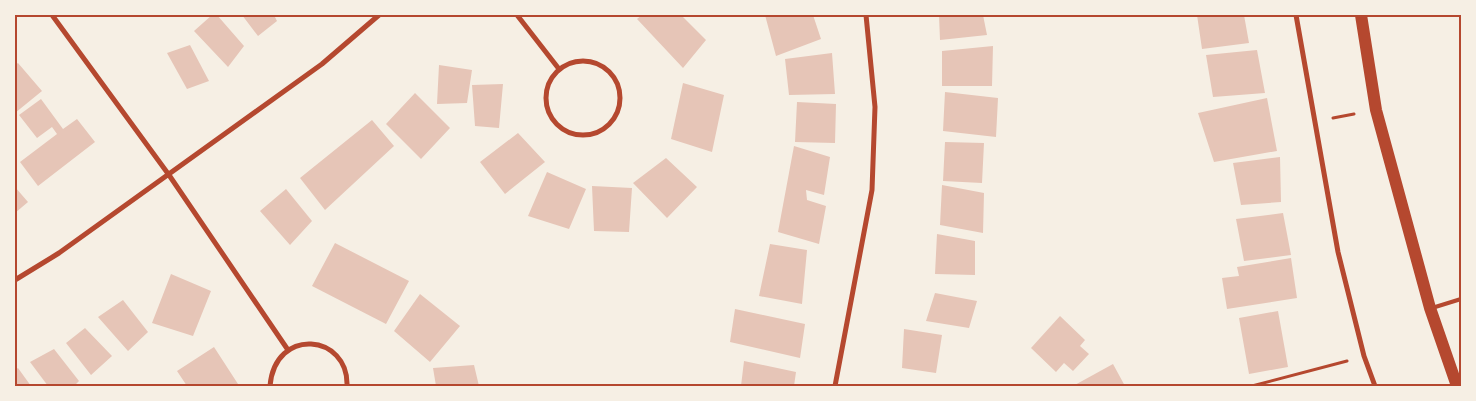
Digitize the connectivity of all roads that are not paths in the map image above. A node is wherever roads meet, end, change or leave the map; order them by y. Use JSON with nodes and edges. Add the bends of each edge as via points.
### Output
{"nodes":[{"id":1,"x":52,"y":15,"type":"edge"},
{"id":2,"x":380,"y":15,"type":"edge"},
{"id":3,"x":517,"y":15,"type":"edge"},
{"id":4,"x":866,"y":15,"type":"edge"},
{"id":5,"x":1296,"y":15,"type":"edge"},
{"id":6,"x":1361,"y":15,"type":"edge"},
{"id":7,"x":560,"y":69,"type":"junction"},
{"id":8,"x":169,"y":175,"type":"junction"},
{"id":9,"x":15,"y":280,"type":"edge"},
{"id":10,"x":1461,"y":300,"type":"edge"},
{"id":11,"x":1430,"y":308,"type":"junction"},
{"id":12,"x":288,"y":350,"type":"junction"},
{"id":13,"x":270,"y":386,"type":"edge"},
{"id":14,"x":347,"y":386,"type":"edge"},
{"id":15,"x":835,"y":386,"type":"edge"},
{"id":16,"x":1375,"y":386,"type":"edge"},
{"id":17,"x":1456,"y":386,"type":"edge"}],
"edges":[{"from":1,"to":8,"type":"street"},
{"from":2,"to":8,"type":"street","via":[[322,64]]},
{"from":3,"to":7,"type":"street"},
{"from":4,"to":15,"type":"street","via":[[875,107],[872,190]]},
{"from":5,"to":16,"type":"street","via":[[1338,252],[1364,356]]},
{"from":6,"to":11,"type":"main road","via":[[1376,110]]},
{"from":7,"to":7,"type":"street","via":[[546,91],[550,116],[560,128],[571,134],[590,136],[602,131],[619,111],[619,85],[612,74],[587,60]]},
{"from":8,"to":9,"type":"street"},
{"from":8,"to":12,"type":"street"},
{"from":10,"to":11,"type":"lane"},
{"from":11,"to":17,"type":"main road"},
{"from":12,"to":13,"type":"street","via":[[274,366]]},
{"from":12,"to":14,"type":"street","via":[[306,344],[325,348],[344,365]]}]}
